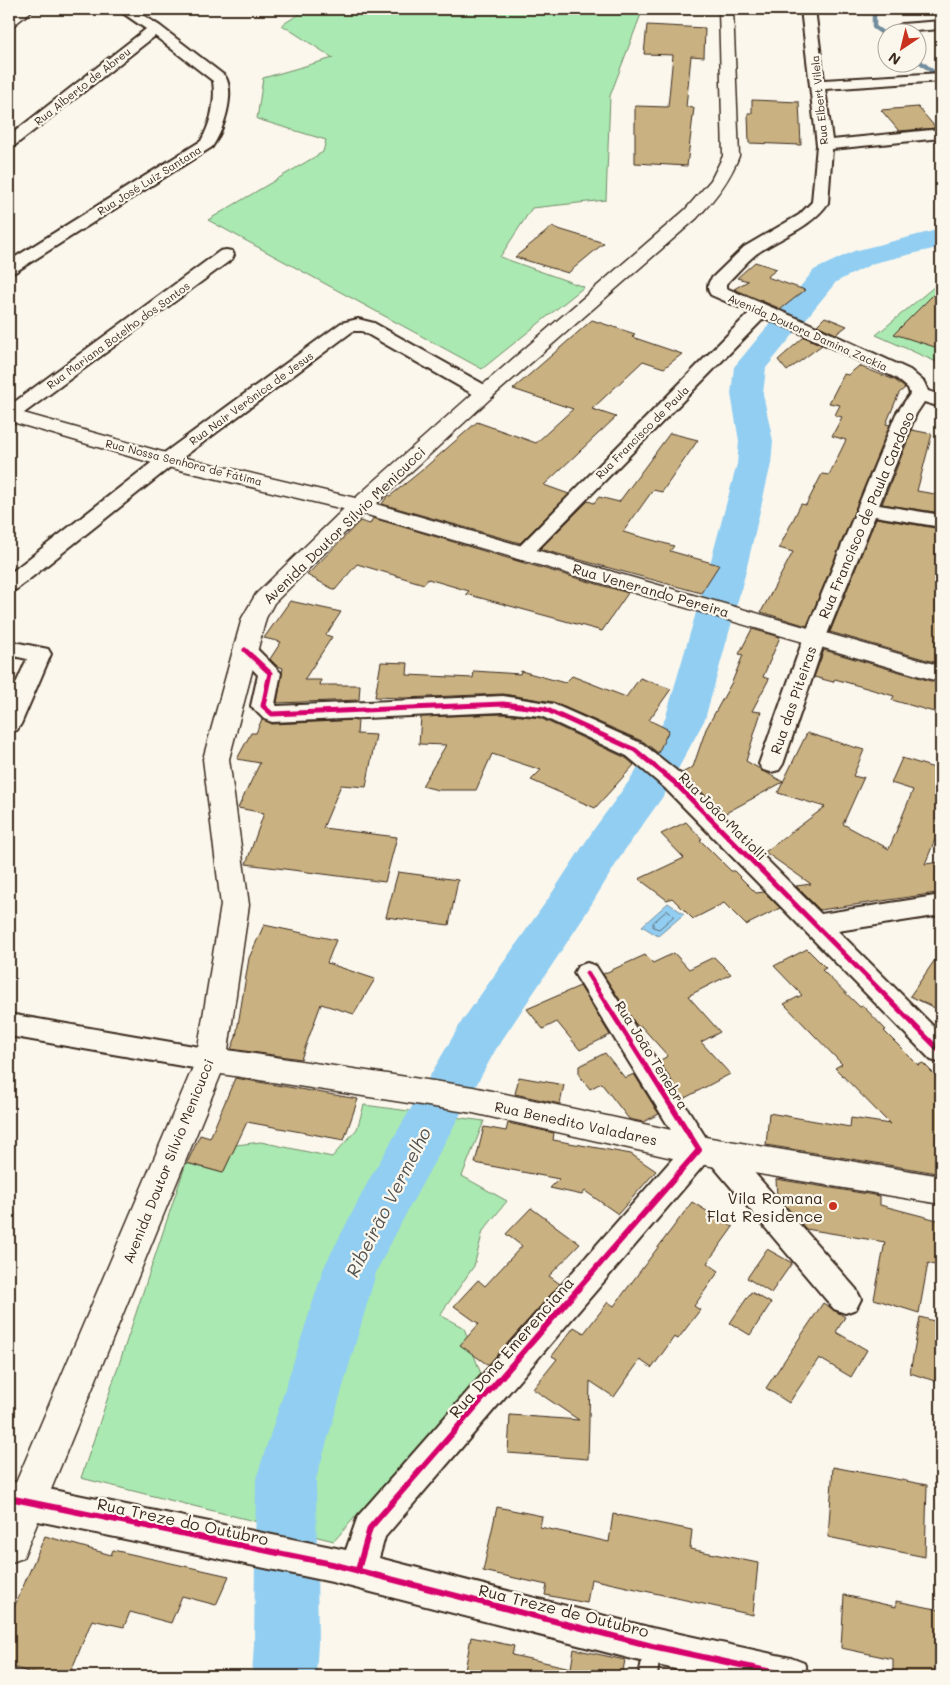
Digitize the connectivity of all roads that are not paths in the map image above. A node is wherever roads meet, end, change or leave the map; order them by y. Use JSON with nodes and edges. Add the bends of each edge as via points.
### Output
{"nodes":[{"id":1,"x":27,"y":9,"type":"edge"},
{"id":2,"x":124,"y":9,"type":"edge"},
{"id":3,"x":726,"y":9,"type":"edge"},
{"id":4,"x":808,"y":9,"type":"edge"},
{"id":5,"x":11,"y":19,"type":"edge"},
{"id":6,"x":941,"y":25,"type":"edge"},
{"id":7,"x":928,"y":26,"type":"edge"},
{"id":8,"x":155,"y":29,"type":"junction"},
{"id":9,"x":941,"y":77,"type":"edge"},
{"id":10,"x":819,"y":85,"type":"junction"},
{"id":11,"x":941,"y":134,"type":"edge"},
{"id":12,"x":9,"y":143,"type":"edge"},
{"id":13,"x":825,"y":145,"type":"junction"},
{"id":14,"x":226,"y":255,"type":"dead end"},
{"id":15,"x":9,"y":268,"type":"edge"},
{"id":16,"x":717,"y":291,"type":"joint"},
{"id":17,"x":769,"y":314,"type":"junction"},
{"id":18,"x":485,"y":393,"type":"junction"},
{"id":19,"x":919,"y":394,"type":"junction"},
{"id":20,"x":941,"y":401,"type":"edge"},
{"id":21,"x":9,"y":415,"type":"edge"},
{"id":22,"x":167,"y":460,"type":"junction"},
{"id":23,"x":360,"y":506,"type":"junction"},
{"id":24,"x":868,"y":509,"type":"junction"},
{"id":25,"x":941,"y":521,"type":"edge"},
{"id":26,"x":522,"y":554,"type":"junction"},
{"id":27,"x":9,"y":584,"type":"edge"},
{"id":28,"x":815,"y":637,"type":"junction"},
{"id":29,"x":9,"y":648,"type":"edge"},
{"id":30,"x":245,"y":650,"type":"junction"},
{"id":31,"x":941,"y":674,"type":"edge"},
{"id":32,"x":9,"y":724,"type":"edge"},
{"id":33,"x":770,"y":764,"type":"dead end"},
{"id":34,"x":941,"y":905,"type":"edge"},
{"id":35,"x":815,"y":926,"type":"junction"},
{"id":36,"x":587,"y":973,"type":"dead end"},
{"id":37,"x":9,"y":1025,"type":"edge"},
{"id":38,"x":941,"y":1052,"type":"edge"},
{"id":39,"x":211,"y":1060,"type":"junction"},
{"id":40,"x":709,"y":1152,"type":"junction"},
{"id":41,"x":941,"y":1190,"type":"edge"},
{"id":42,"x":845,"y":1299,"type":"dead end"},
{"id":43,"x":18,"y":1500,"type":"edge"},
{"id":44,"x":9,"y":1544,"type":"edge"},
{"id":45,"x":345,"y":1567,"type":"junction"},
{"id":46,"x":650,"y":1661,"type":"edge"},
{"id":47,"x":791,"y":1676,"type":"edge"}],
"edges":[{"from":1,"to":5,"type":"main road"},
{"from":2,"to":8,"type":"street","name":"Rua José Luiz Santana"},
{"from":3,"to":18,"type":"main road","name":"Avenida Doutor Sílvio Menicucci","via":[[731,156],[725,173],[691,214]]},
{"from":4,"to":10,"type":"street","name":"Rua Elbert Vilela"},
{"from":6,"to":7,"type":"street"},
{"from":8,"to":12,"type":"street","name":"Rua Alberto de Abreu"},
{"from":8,"to":15,"type":"street","name":"Rua José Luiz Santana","via":[[220,79],[218,113],[207,144]]},
{"from":9,"to":10,"type":"street"},
{"from":10,"to":13,"type":"street","name":"Rua Elbert Vilela"},
{"from":11,"to":13,"type":"street"},
{"from":13,"to":16,"type":"street","name":"Rua Elbert Vilela","via":[[820,203],[805,218],[750,251],[717,283]]},
{"from":14,"to":21,"type":"street","name":"Rua Mariana Botelho dos Santos"},
{"from":16,"to":17,"type":"street","name":"Avenida Doutora Damina Zackia"},
{"from":17,"to":19,"type":"street","name":"Avenida Doutora Damina Zackia","via":[[903,374],[916,386]]},
{"from":17,"to":26,"type":"street","name":"Rua Francisco de Paula"},
{"from":18,"to":22,"type":"street","name":"Rua Nair Verônica de Jesus","via":[[358,324],[348,327]]},
{"from":18,"to":23,"type":"main road","name":"Avenida Doutor Sílvio Menicucci"},
{"from":19,"to":20,"type":"street"},
{"from":19,"to":24,"type":"street","name":"Rua Francisco de Paula Cardoso","via":[[906,414]]},
{"from":21,"to":22,"type":"main road","name":"Rua Nossa Senhora de Fátima"},
{"from":22,"to":23,"type":"main road","name":"Rua Nossa Senhora de Fátima"},
{"from":22,"to":27,"type":"street","name":"Rua Nair Verônica de Jesus"},
{"from":23,"to":26,"type":"main road","name":"Rua Venerando Pereira"},
{"from":23,"to":30,"type":"main road","name":"Avenida Doutor Sílvio Menicucci","via":[[264,600],[254,618]]},
{"from":24,"to":25,"type":"street"},
{"from":24,"to":28,"type":"street","name":"Rua Francisco de Paula Cardoso"},
{"from":26,"to":28,"type":"main road","name":"Rua Venerando Pereira"},
{"from":28,"to":31,"type":"main road","name":"Rua Venerando Pereira"},
{"from":28,"to":33,"type":"street","name":"Rua das Piteiras"},
{"from":29,"to":32,"type":"street","via":[[40,654]]},
{"from":30,"to":35,"type":"street","name":"Rua João Matiolli","via":[[270,673],[263,706],[272,714],[503,704],[545,709],[635,750],[674,782]]},
{"from":30,"to":39,"type":"main road","name":"Avenida Doutor Sílvio Menicucci","via":[[216,759],[235,905]]},
{"from":34,"to":35,"type":"street"},
{"from":35,"to":38,"type":"street","name":"Rua João Matiolli"},
{"from":36,"to":40,"type":"street","name":"Rua João Tenebra"},
{"from":37,"to":39,"type":"street"},
{"from":39,"to":40,"type":"main road","name":"Rua Benedito Valadares","via":[[473,1100]]},
{"from":39,"to":43,"type":"main road","name":"Avenida Doutor Sílvio Menicucci"},
{"from":40,"to":41,"type":"main road","name":"Rua Benedito Valadares"},
{"from":40,"to":42,"type":"street","name":"Rua João Tenebra"},
{"from":40,"to":45,"type":"street","name":"Rua Dona Emerenciana","via":[[370,1528]]},
{"from":43,"to":44,"type":"main road","name":"Avenida Doutor Sílvio Menicucci"},
{"from":43,"to":45,"type":"street","name":"Rua Treze do Outubro"},
{"from":45,"to":46,"type":"street","name":"Rua Treze de Outubro"},
{"from":46,"to":47,"type":"street","name":"Rua Treze de Outubro"}]}
